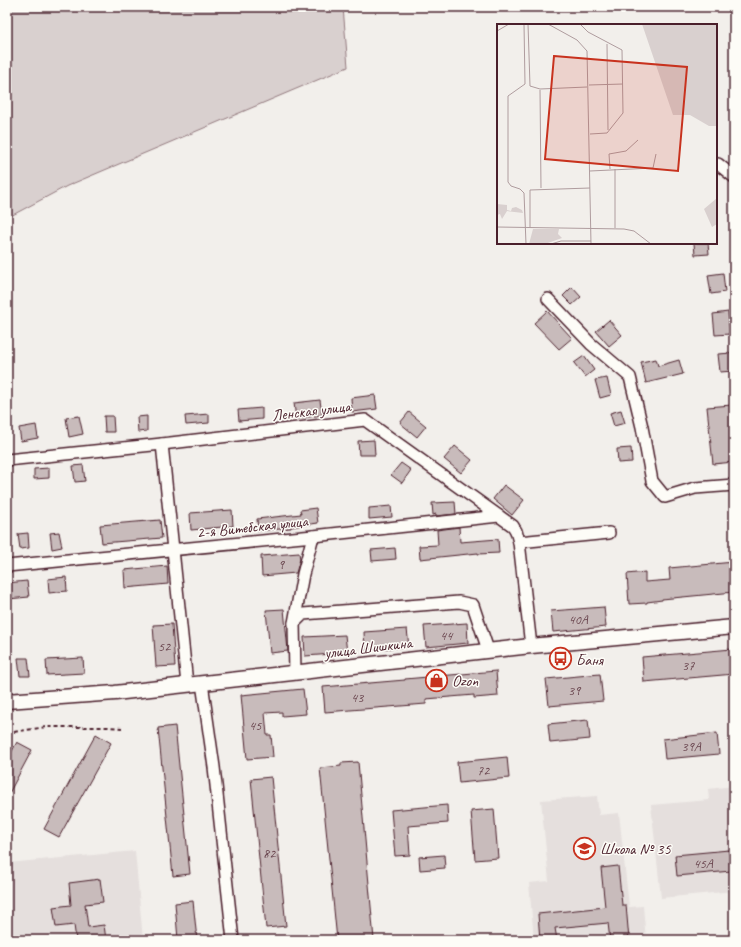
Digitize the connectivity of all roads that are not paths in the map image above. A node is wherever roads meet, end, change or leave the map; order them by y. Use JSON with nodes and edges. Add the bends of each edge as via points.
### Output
{"nodes":[{"id":1,"x":717,"y":164,"type":"edge"},
{"id":2,"x":734,"y":177,"type":"edge"},
{"id":3,"x":548,"y":300,"type":"dead end"},
{"id":4,"x":162,"y":444,"type":"junction"},
{"id":5,"x":7,"y":460,"type":"edge"},
{"id":6,"x":734,"y":485,"type":"edge"},
{"id":7,"x":499,"y":516,"type":"junction"},
{"id":8,"x":609,"y":533,"type":"dead end"},
{"id":9,"x":313,"y":536,"type":"junction"},
{"id":10,"x":519,"y":542,"type":"junction"},
{"id":11,"x":173,"y":550,"type":"junction"},
{"id":12,"x":7,"y":566,"type":"edge"},
{"id":13,"x":294,"y":623,"type":"junction"},
{"id":14,"x":734,"y":627,"type":"edge"},
{"id":15,"x":531,"y":646,"type":"junction"},
{"id":16,"x":488,"y":650,"type":"junction"},
{"id":17,"x":295,"y":673,"type":"junction"},
{"id":18,"x":202,"y":683,"type":"junction"},
{"id":19,"x":187,"y":684,"type":"junction"},
{"id":20,"x":7,"y":702,"type":"edge"},
{"id":21,"x":233,"y":940,"type":"edge"}],
"edges":[{"from":1,"to":2,"type":"street"},
{"from":3,"to":6,"type":"street","via":[[591,344],[630,377],[652,481],[665,497],[695,488]]},
{"from":4,"to":5,"type":"street","name":"Ленская улица"},
{"from":4,"to":7,"type":"street","name":"Ленская улица","via":[[365,420]]},
{"from":4,"to":11,"type":"street"},
{"from":7,"to":9,"type":"street","name":"2-я Витебская улица"},
{"from":7,"to":10,"type":"street","name":"Ленская улица","via":[[513,526]]},
{"from":8,"to":10,"type":"street"},
{"from":9,"to":11,"type":"street","name":"2-я Витебская улица"},
{"from":9,"to":13,"type":"street"},
{"from":10,"to":15,"type":"street","name":"Ленская улица"},
{"from":11,"to":12,"type":"street","name":"2-я Витебская улица"},
{"from":11,"to":19,"type":"street"},
{"from":13,"to":16,"type":"street","via":[[303,614],[458,602],[474,605]]},
{"from":13,"to":17,"type":"street"},
{"from":14,"to":15,"type":"main road","name":"улица Шишкина"},
{"from":15,"to":16,"type":"main road","name":"улица Шишкина"},
{"from":16,"to":17,"type":"main road","name":"улица Шишкина"},
{"from":17,"to":18,"type":"main road","name":"улица Шишкина"},
{"from":18,"to":19,"type":"main road","name":"улица Шишкина"},
{"from":18,"to":21,"type":"street"},
{"from":19,"to":20,"type":"main road","name":"улица Шишкина"}]}
